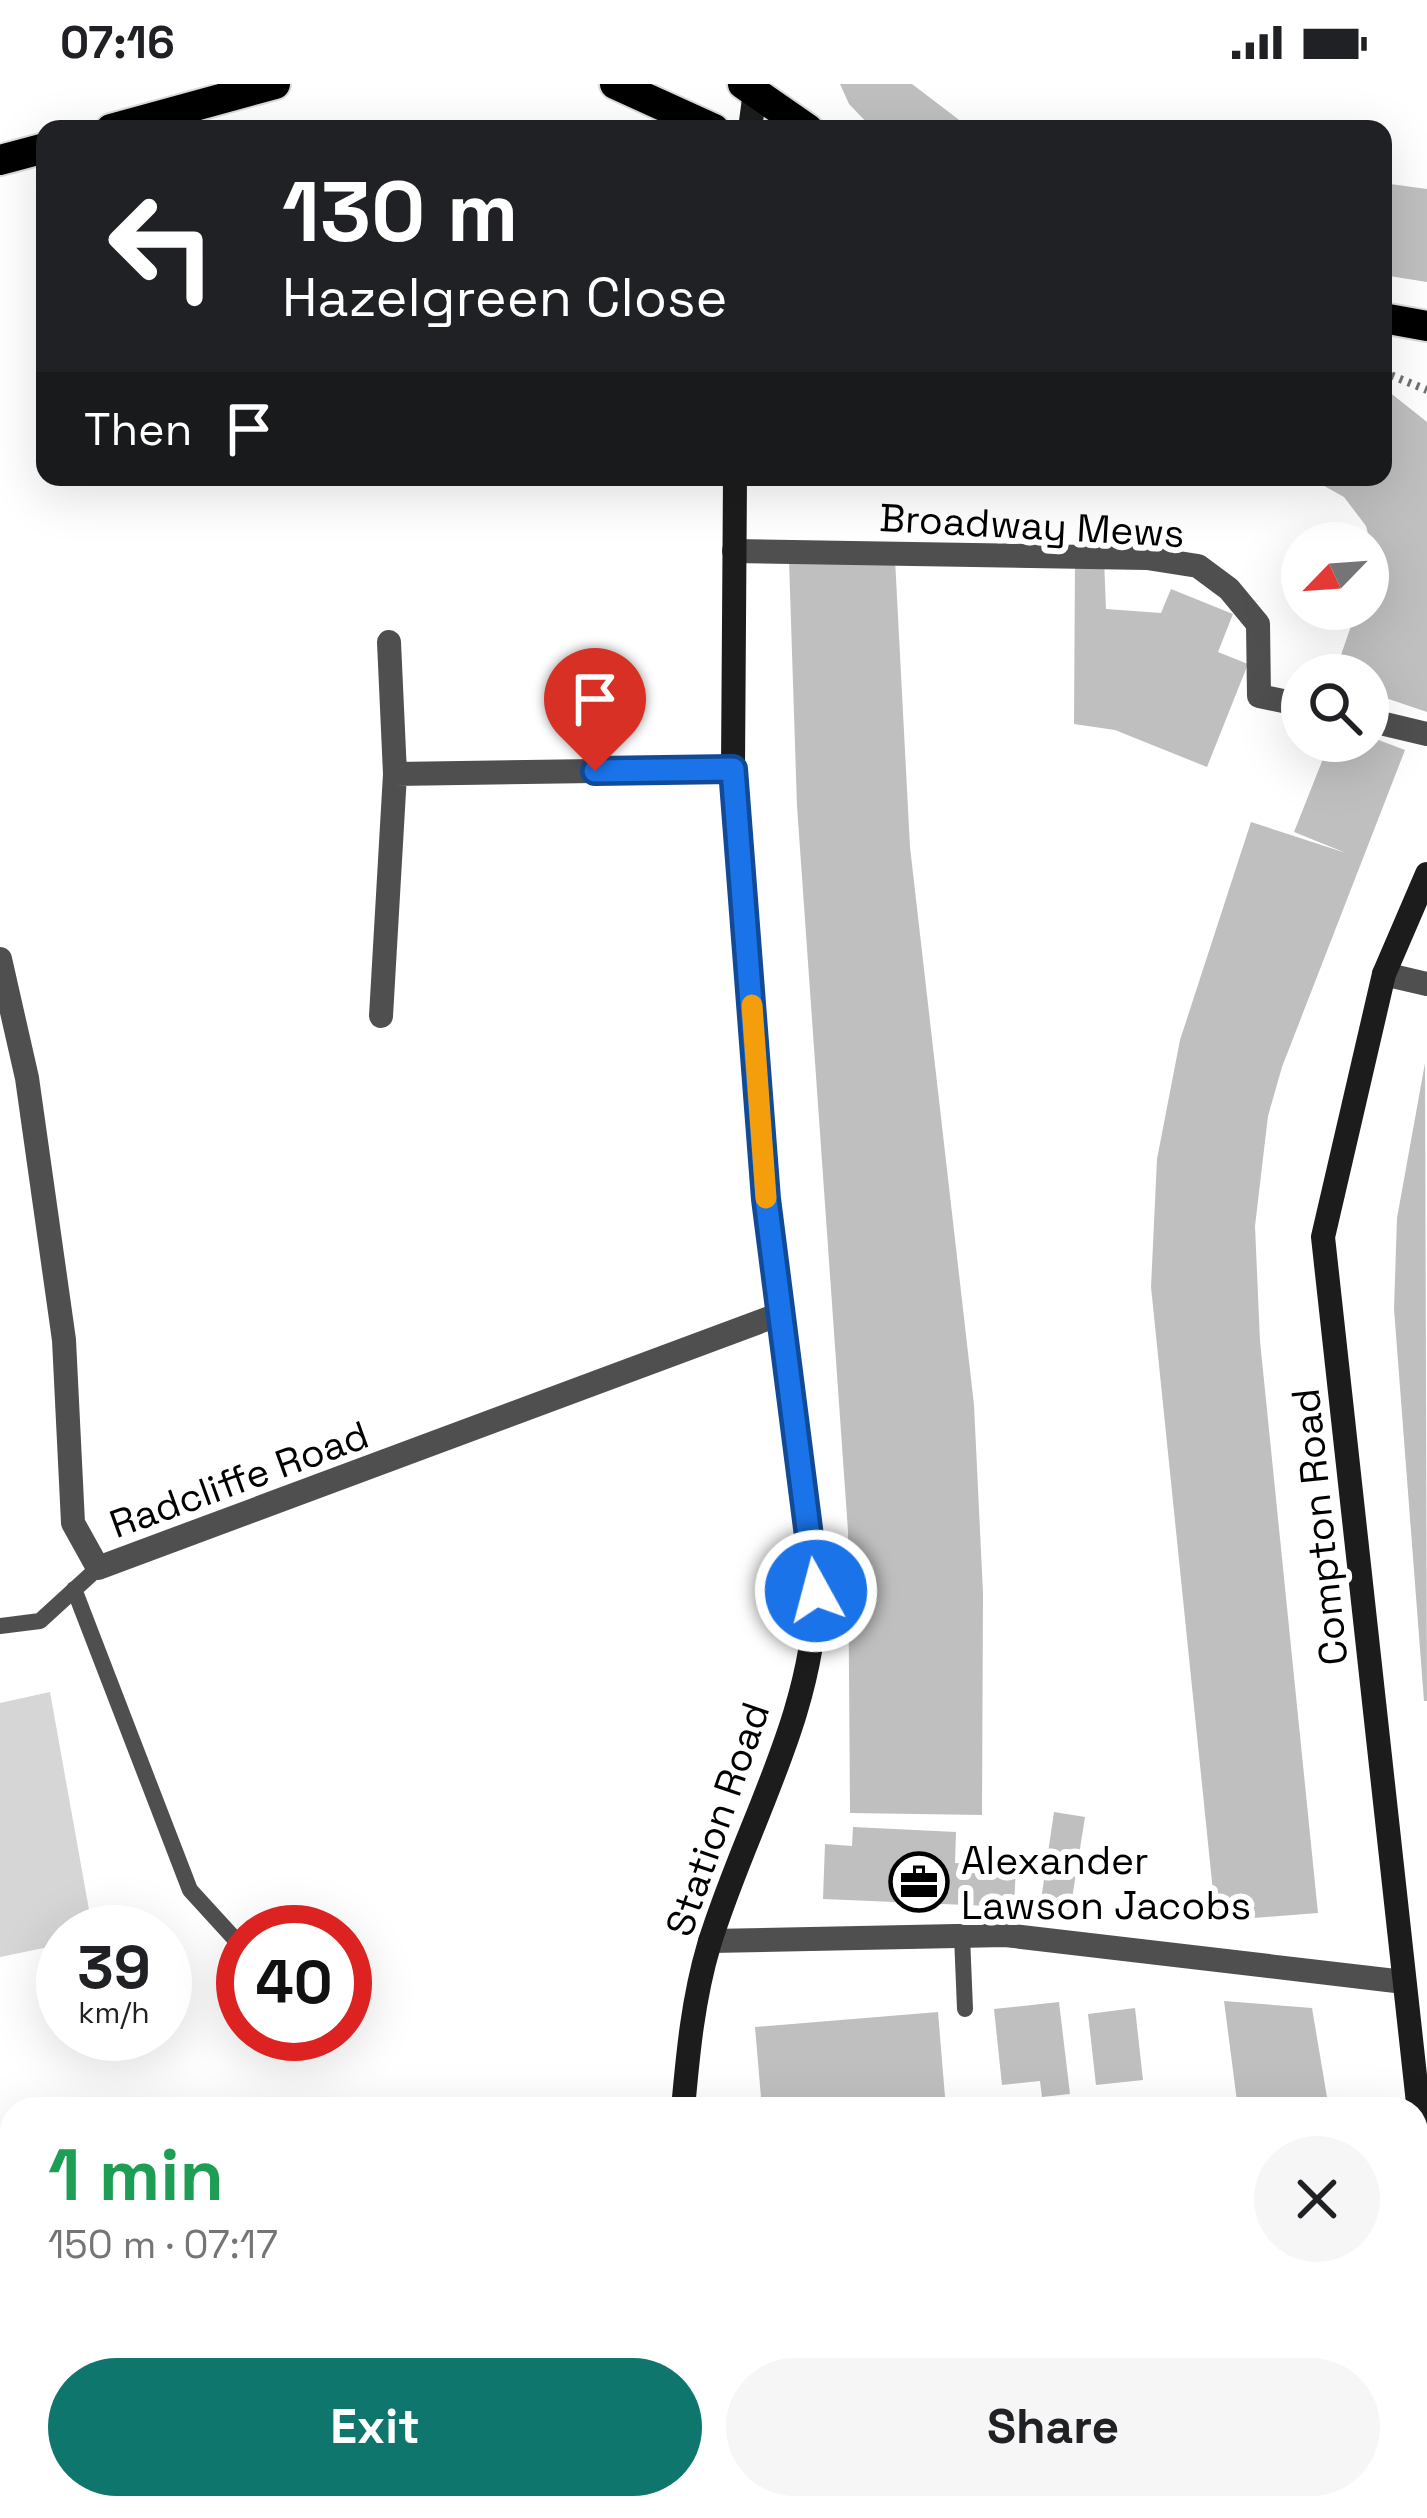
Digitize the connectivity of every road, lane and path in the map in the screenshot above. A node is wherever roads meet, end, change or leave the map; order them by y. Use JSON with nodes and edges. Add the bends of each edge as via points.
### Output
{"nodes":[{"id":1,"x":275,"y":84,"type":"edge"},
{"id":2,"x":615,"y":84,"type":"edge"},
{"id":3,"x":751,"y":86,"type":"edge"},
{"id":4,"x":144,"y":120,"type":"edge"},
{"id":5,"x":694,"y":120,"type":"edge"},
{"id":6,"x":750,"y":120,"type":"edge"},
{"id":7,"x":796,"y":120,"type":"edge"},
{"id":8,"x":36,"y":150,"type":"edge"},
{"id":9,"x":0,"y":160,"type":"edge"},
{"id":10,"x":1392,"y":320,"type":"edge"},
{"id":11,"x":1427,"y":326,"type":"edge"},
{"id":12,"x":1392,"y":376,"type":"edge"},
{"id":13,"x":1427,"y":390,"type":"edge"},
{"id":14,"x":735,"y":486,"type":"edge"},
{"id":15,"x":734,"y":551,"type":"junction"},
{"id":16,"x":389,"y":642,"type":"dead end"},
{"id":17,"x":1281,"y":701,"type":"edge"},
{"id":18,"x":1389,"y":725,"type":"edge"},
{"id":19,"x":1427,"y":734,"type":"edge"},
{"id":20,"x":733,"y":769,"type":"junction"},
{"id":21,"x":395,"y":774,"type":"junction"},
{"id":22,"x":1427,"y":874,"type":"edge"},
{"id":23,"x":0,"y":959,"type":"edge"},
{"id":24,"x":1384,"y":974,"type":"junction"},
{"id":25,"x":1427,"y":983,"type":"edge"},
{"id":26,"x":382,"y":1016,"type":"dead end"},
{"id":27,"x":783,"y":1313,"type":"junction"},
{"id":28,"x":98,"y":1568,"type":"junction"},
{"id":29,"x":74,"y":1589,"type":"junction"},
{"id":30,"x":0,"y":1626,"type":"edge"},
{"id":31,"x":216,"y":1918,"type":"edge"},
{"id":32,"x":962,"y":1936,"type":"junction"},
{"id":33,"x":710,"y":1941,"type":"junction"},
{"id":34,"x":1404,"y":1982,"type":"junction"},
{"id":35,"x":965,"y":2008,"type":"dead end"},
{"id":36,"x":684,"y":2097,"type":"edge"},
{"id":37,"x":1417,"y":2097,"type":"edge"}],
"edges":[{"from":1,"to":4,"type":"main road"},
{"from":2,"to":5,"type":"main road"},
{"from":3,"to":6,"type":"street"},
{"from":3,"to":7,"type":"main road"},
{"from":8,"to":9,"type":"main road"},
{"from":10,"to":11,"type":"main road"},
{"from":12,"to":13,"type":"path"},
{"from":14,"to":15,"type":"street","name":"Station Road"},
{"from":15,"to":17,"type":"street","name":"Broadway Mews","via":[[1147,558],[1198,566],[1258,624],[1258,696]]},
{"from":15,"to":20,"type":"street","name":"Station Road"},
{"from":16,"to":21,"type":"street"},
{"from":18,"to":19,"type":"street"},
{"from":20,"to":21,"type":"street"},
{"from":20,"to":27,"type":"street","name":"Station Road","via":[[766,1199]]},
{"from":21,"to":26,"type":"street"},
{"from":22,"to":24,"type":"street","name":"Compton Road"},
{"from":23,"to":28,"type":"street","name":"Radcliffe Road","via":[[27,1078],[64,1340],[73,1522]]},
{"from":24,"to":25,"type":"street"},
{"from":24,"to":34,"type":"street","name":"Compton Road","via":[[1322,1237]]},
{"from":27,"to":28,"type":"street","name":"Radcliffe Road"},
{"from":27,"to":33,"type":"street","name":"Station Road","via":[[815,1637],[784,1746]]},
{"from":28,"to":29,"type":"lane"},
{"from":29,"to":30,"type":"lane","via":[[40,1621]]},
{"from":29,"to":31,"type":"lane","via":[[190,1889]]},
{"from":32,"to":33,"type":"street"},
{"from":32,"to":34,"type":"street"},
{"from":32,"to":35,"type":"lane"},
{"from":33,"to":36,"type":"street","name":"Station Road","via":[[692,2008]]},
{"from":34,"to":37,"type":"street","name":"Compton Road"}]}
